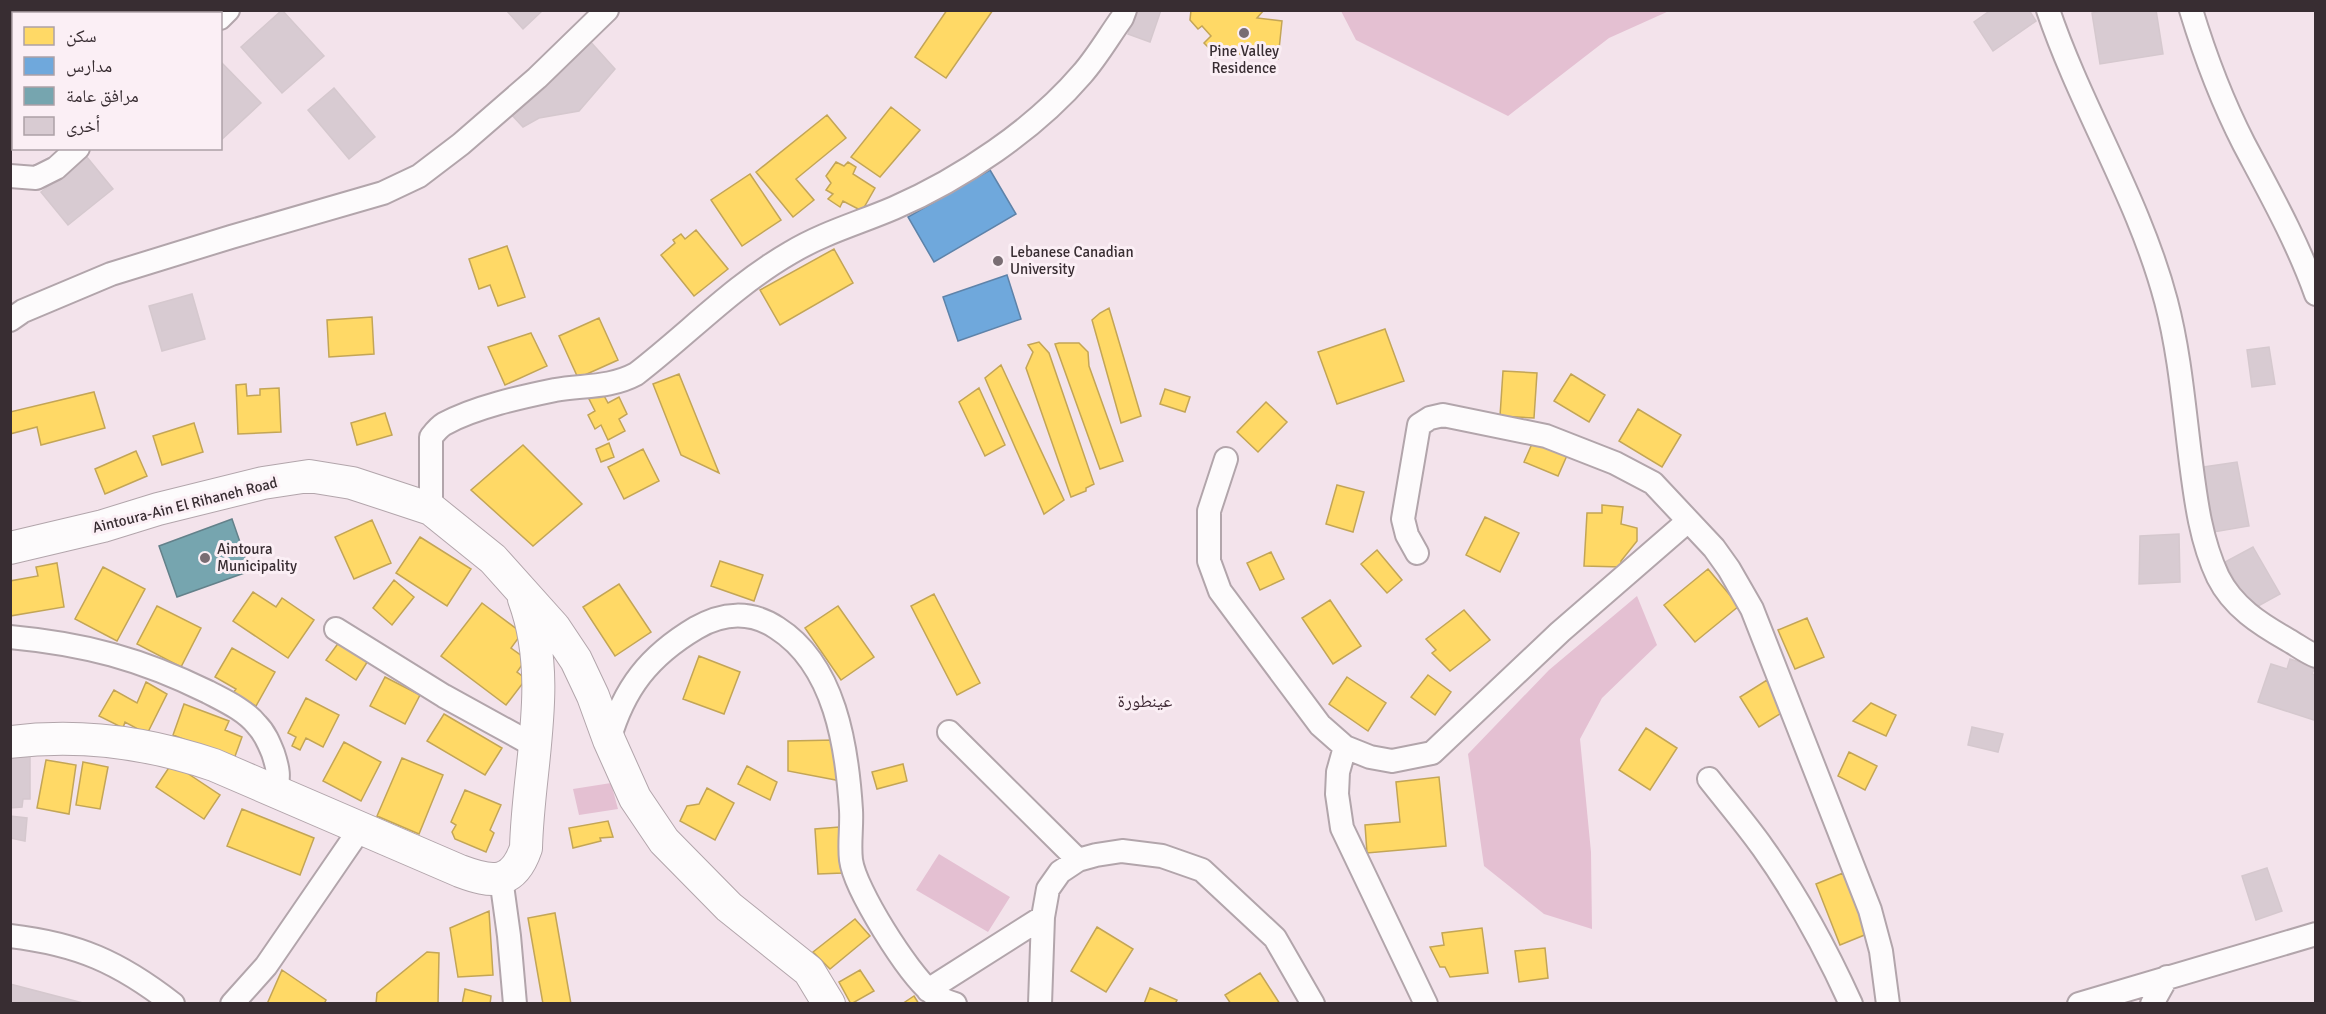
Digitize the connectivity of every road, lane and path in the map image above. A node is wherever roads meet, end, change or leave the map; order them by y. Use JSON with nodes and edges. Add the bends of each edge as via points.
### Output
{"nodes":[{"id":1,"x":607,"y":10,"type":"edge"},
{"id":2,"x":1125,"y":10,"type":"edge"},
{"id":3,"x":2048,"y":10,"type":"edge"},
{"id":4,"x":2191,"y":10,"type":"edge"},
{"id":5,"x":76,"y":150,"type":"edge"},
{"id":6,"x":10,"y":176,"type":"edge"},
{"id":7,"x":2316,"y":294,"type":"edge"},
{"id":8,"x":10,"y":320,"type":"edge"},
{"id":9,"x":1226,"y":459,"type":"dead end"},
{"id":10,"x":432,"y":509,"type":"junction"},
{"id":11,"x":1688,"y":521,"type":"junction"},
{"id":12,"x":10,"y":548,"type":"edge"},
{"id":13,"x":1417,"y":553,"type":"dead end"},
{"id":14,"x":520,"y":587,"type":"junction"},
{"id":15,"x":336,"y":629,"type":"dead end"},
{"id":16,"x":10,"y":637,"type":"edge"},
{"id":17,"x":2316,"y":656,"type":"edge"},
{"id":18,"x":949,"y":732,"type":"dead end"},
{"id":19,"x":609,"y":740,"type":"junction"},
{"id":20,"x":10,"y":742,"type":"edge"},
{"id":21,"x":535,"y":746,"type":"junction"},
{"id":22,"x":1345,"y":747,"type":"junction"},
{"id":23,"x":1709,"y":779,"type":"dead end"},
{"id":24,"x":275,"y":792,"type":"junction"},
{"id":25,"x":360,"y":829,"type":"junction"},
{"id":26,"x":1078,"y":860,"type":"junction"},
{"id":27,"x":501,"y":878,"type":"junction"},
{"id":28,"x":1042,"y":916,"type":"junction"},
{"id":29,"x":2316,"y":934,"type":"edge"},
{"id":30,"x":10,"y":936,"type":"edge"},
{"id":31,"x":2167,"y":977,"type":"junction"},
{"id":32,"x":928,"y":990,"type":"junction"},
{"id":33,"x":173,"y":1004,"type":"edge"},
{"id":34,"x":232,"y":1004,"type":"edge"},
{"id":35,"x":514,"y":1004,"type":"edge"},
{"id":36,"x":830,"y":1004,"type":"edge"},
{"id":37,"x":955,"y":1004,"type":"edge"},
{"id":38,"x":1040,"y":1004,"type":"edge"},
{"id":39,"x":1313,"y":1004,"type":"edge"},
{"id":40,"x":1426,"y":1004,"type":"edge"},
{"id":41,"x":1851,"y":1004,"type":"edge"},
{"id":42,"x":1888,"y":1004,"type":"edge"},
{"id":43,"x":2079,"y":1004,"type":"edge"},
{"id":44,"x":2152,"y":1004,"type":"edge"}],
"edges":[{"from":1,"to":8,"type":"street","via":[[537,78],[419,176],[383,193],[111,274],[22,311]]},
{"from":2,"to":10,"type":"street","via":[[1083,73],[1002,145],[904,204],[816,237],[788,253],[727,297],[636,374],[617,382],[516,400],[442,425],[431,437]]},
{"from":3,"to":17,"type":"street","via":[[2157,268],[2175,338],[2201,531],[2209,556],[2224,587],[2249,616]]},
{"from":4,"to":7,"type":"street","via":[[2222,95]]},
{"from":5,"to":6,"type":"street","via":[[57,168],[36,178]]},
{"from":9,"to":22,"type":"street","via":[[1209,511],[1209,561],[1220,591],[1320,725]]},
{"from":10,"to":12,"type":"main road","name":"Aintoura-Ain El Rihaneh Road","via":[[352,483],[309,476],[253,485]]},
{"from":10,"to":14,"type":"main road","name":"Aintoura-Ain El Rihaneh Road","via":[[493,559]]},
{"from":11,"to":13,"type":"street","via":[[1653,483],[1615,463],[1546,436],[1443,416],[1419,425],[1403,519]]},
{"from":11,"to":22,"type":"street","via":[[1560,632],[1432,753],[1392,761],[1371,758]]},
{"from":11,"to":42,"type":"street","via":[[1724,562],[1752,609],[1870,910],[1881,951]]},
{"from":14,"to":19,"type":"main road","name":"Aintoura-Ain El Rihaneh Road","via":[[576,660]]},
{"from":14,"to":21,"type":"main road","via":[[531,622],[538,668]]},
{"from":15,"to":21,"type":"street","via":[[444,696]]},
{"from":16,"to":24,"type":"street","via":[[58,641],[120,656],[168,672],[225,701],[257,724],[267,738],[280,777]]},
{"from":18,"to":26,"type":"street"},
{"from":19,"to":32,"type":"street","via":[[627,690],[682,637],[711,620],[732,615],[769,622],[788,635],[808,654],[828,692],[839,727],[847,766],[851,861],[864,898]]},
{"from":19,"to":36,"type":"main road","name":"Aintoura-Ain El Rihaneh Road","via":[[635,798],[664,841],[729,907],[809,971]]},
{"from":20,"to":24,"type":"main road","via":[[70,737],[143,744],[214,765]]},
{"from":21,"to":27,"type":"main road","via":[[526,848],[513,872]]},
{"from":22,"to":40,"type":"street","via":[[1338,772],[1341,828]]},
{"from":23,"to":41,"type":"street","via":[[1792,890]]},
{"from":24,"to":25,"type":"main road"},
{"from":25,"to":27,"type":"main road","via":[[473,876]]},
{"from":25,"to":34,"type":"street","via":[[266,966]]},
{"from":26,"to":28,"type":"street","via":[[1060,872],[1048,890]]},
{"from":26,"to":39,"type":"street","via":[[1122,851],[1140,852],[1202,870],[1275,938]]},
{"from":27,"to":35,"type":"street"},
{"from":28,"to":32,"type":"street"},
{"from":28,"to":38,"type":"street"},
{"from":29,"to":31,"type":"street"},
{"from":30,"to":33,"type":"street","via":[[41,939],[91,953],[142,980]]},
{"from":31,"to":43,"type":"street"},
{"from":31,"to":44,"type":"street"},
{"from":32,"to":37,"type":"street"}]}
